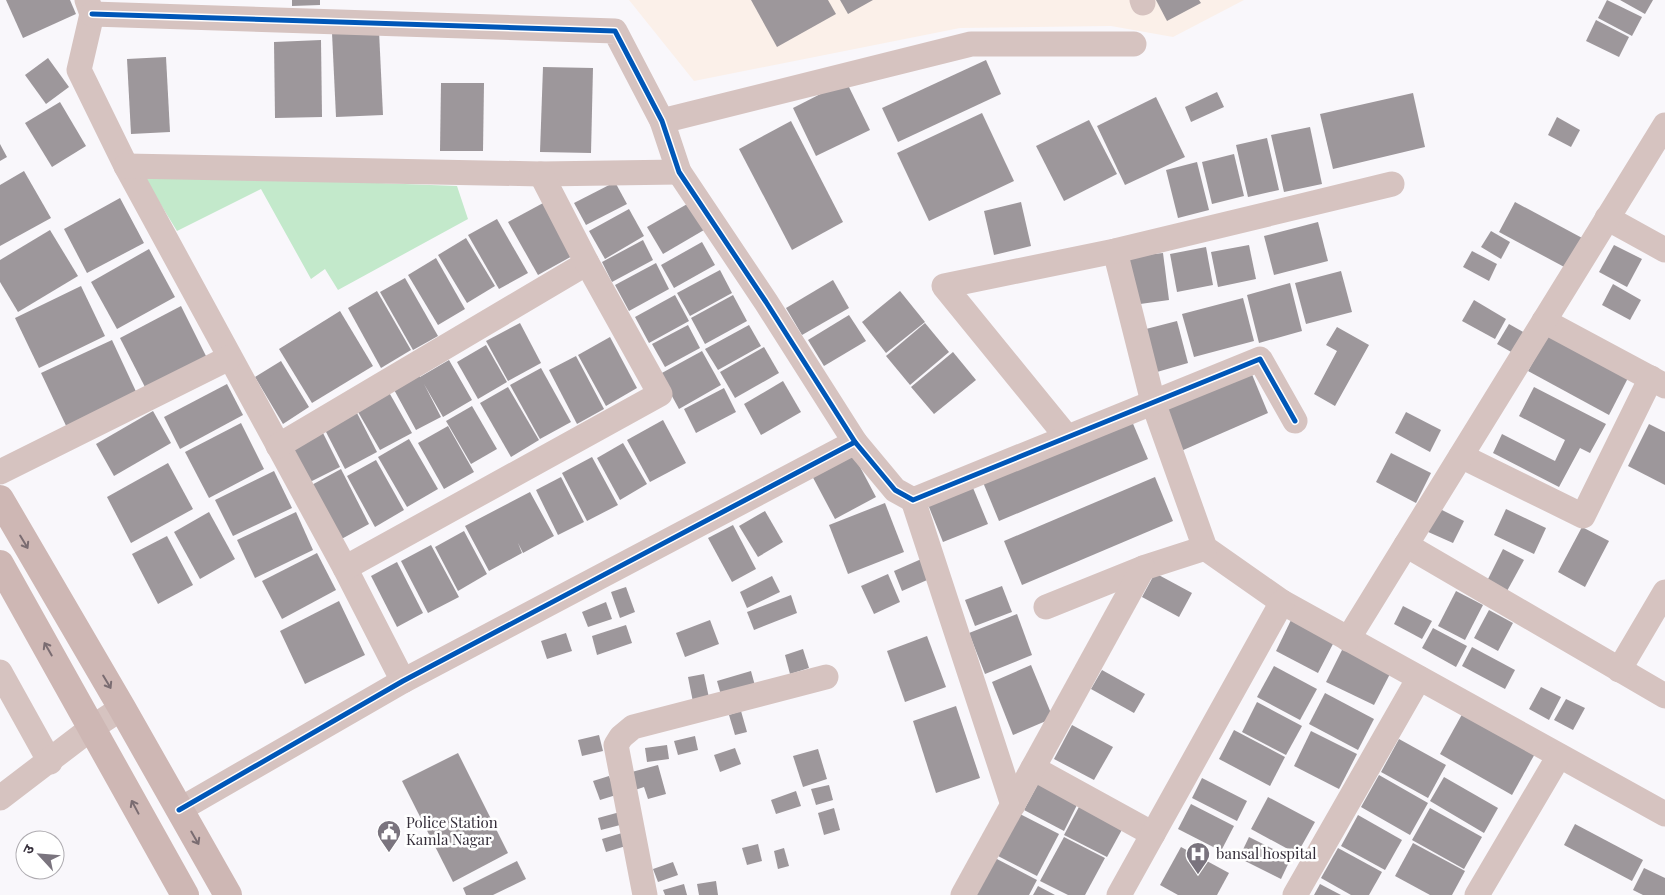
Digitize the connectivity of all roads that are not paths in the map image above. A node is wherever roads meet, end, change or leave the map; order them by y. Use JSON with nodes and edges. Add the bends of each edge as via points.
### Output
{"nodes":[{"id":1,"x":89,"y":7,"type":"edge"},
{"id":2,"x":1134,"y":44,"type":"dead end"},
{"id":3,"x":662,"y":121,"type":"junction"},
{"id":4,"x":1665,"y":125,"type":"edge"},
{"id":5,"x":126,"y":166,"type":"junction"},
{"id":6,"x":679,"y":172,"type":"junction"},
{"id":7,"x":541,"y":174,"type":"junction"},
{"id":8,"x":1392,"y":184,"type":"dead end"},
{"id":9,"x":1607,"y":218,"type":"junction"},
{"id":10,"x":1115,"y":250,"type":"junction"},
{"id":11,"x":1665,"y":250,"type":"edge"},
{"id":12,"x":587,"y":263,"type":"junction"},
{"id":13,"x":1544,"y":321,"type":"junction"},
{"id":14,"x":229,"y":358,"type":"junction"},
{"id":15,"x":1658,"y":382,"type":"edge"},
{"id":16,"x":1153,"y":402,"type":"junction"},
{"id":17,"x":1295,"y":421,"type":"dead end"},
{"id":18,"x":1067,"y":437,"type":"junction"},
{"id":19,"x":855,"y":442,"type":"junction"},
{"id":20,"x":278,"y":446,"type":"junction"},
{"id":21,"x":1461,"y":456,"type":"junction"},
{"id":22,"x":0,"y":472,"type":"edge"},
{"id":23,"x":0,"y":499,"type":"edge"},
{"id":24,"x":913,"y":500,"type":"junction"},
{"id":25,"x":1406,"y":545,"type":"junction"},
{"id":26,"x":1205,"y":548,"type":"junction"},
{"id":27,"x":0,"y":564,"type":"edge"},
{"id":28,"x":345,"y":568,"type":"junction"},
{"id":29,"x":1143,"y":568,"type":"junction"},
{"id":30,"x":1665,"y":592,"type":"edge"},
{"id":31,"x":1282,"y":602,"type":"junction"},
{"id":32,"x":1046,"y":607,"type":"dead end"},
{"id":33,"x":1348,"y":639,"type":"junction"},
{"id":34,"x":1619,"y":670,"type":"junction"},
{"id":35,"x":0,"y":672,"type":"edge"},
{"id":36,"x":826,"y":677,"type":"dead end"},
{"id":37,"x":1419,"y":678,"type":"junction"},
{"id":38,"x":403,"y":681,"type":"junction"},
{"id":39,"x":1665,"y":696,"type":"edge"},
{"id":40,"x":122,"y":708,"type":"junction"},
{"id":41,"x":92,"y":727,"type":"junction"},
{"id":42,"x":1559,"y":756,"type":"junction"},
{"id":43,"x":50,"y":762,"type":"junction"},
{"id":44,"x":1033,"y":768,"type":"junction"},
{"id":45,"x":0,"y":798,"type":"edge"},
{"id":46,"x":1013,"y":805,"type":"junction"},
{"id":47,"x":179,"y":810,"type":"junction"},
{"id":48,"x":1665,"y":814,"type":"edge"},
{"id":49,"x":1153,"y":834,"type":"junction"},
{"id":50,"x":185,"y":895,"type":"edge"},
{"id":51,"x":228,"y":895,"type":"edge"},
{"id":52,"x":645,"y":895,"type":"edge"},
{"id":53,"x":963,"y":895,"type":"edge"},
{"id":54,"x":1119,"y":895,"type":"edge"},
{"id":55,"x":1295,"y":895,"type":"edge"},
{"id":56,"x":1478,"y":895,"type":"edge"}],
"edges":[{"from":1,"to":3,"type":"street","via":[[615,31]]},
{"from":1,"to":5,"type":"street","via":[[79,70]]},
{"from":2,"to":3,"type":"street","via":[[971,44]]},
{"from":3,"to":6,"type":"street"},
{"from":4,"to":9,"type":"street"},
{"from":5,"to":7,"type":"street"},
{"from":5,"to":14,"type":"street"},
{"from":6,"to":7,"type":"street"},
{"from":6,"to":19,"type":"street"},
{"from":7,"to":12,"type":"street"},
{"from":8,"to":10,"type":"street"},
{"from":9,"to":11,"type":"street"},
{"from":9,"to":13,"type":"street"},
{"from":10,"to":16,"type":"street"},
{"from":10,"to":18,"type":"street","via":[[944,286]]},
{"from":12,"to":20,"type":"street"},
{"from":12,"to":28,"type":"street","via":[[660,394]]},
{"from":13,"to":15,"type":"street"},
{"from":13,"to":21,"type":"street"},
{"from":14,"to":20,"type":"street"},
{"from":14,"to":22,"type":"street"},
{"from":15,"to":21,"type":"street","via":[[1583,516]]},
{"from":16,"to":17,"type":"street","via":[[1260,359]]},
{"from":16,"to":18,"type":"street"},
{"from":16,"to":26,"type":"street"},
{"from":18,"to":24,"type":"street"},
{"from":19,"to":24,"type":"street","via":[[895,490]]},
{"from":19,"to":38,"type":"street"},
{"from":20,"to":28,"type":"street"},
{"from":21,"to":25,"type":"street"},
{"from":23,"to":40,"type":"main road","one_way":true},
{"from":24,"to":46,"type":"street"},
{"from":25,"to":33,"type":"street"},
{"from":25,"to":34,"type":"street"},
{"from":26,"to":29,"type":"street"},
{"from":26,"to":31,"type":"street"},
{"from":41,"to":27,"type":"main road","one_way":true},
{"from":28,"to":38,"type":"street"},
{"from":29,"to":32,"type":"street"},
{"from":29,"to":44,"type":"street"},
{"from":30,"to":34,"type":"street"},
{"from":31,"to":33,"type":"street"},
{"from":31,"to":49,"type":"street"},
{"from":33,"to":37,"type":"street"},
{"from":34,"to":39,"type":"street"},
{"from":35,"to":43,"type":"street"},
{"from":36,"to":52,"type":"street","via":[[633,727],[621,736],[616,745]]},
{"from":37,"to":42,"type":"street"},
{"from":37,"to":55,"type":"street"},
{"from":38,"to":47,"type":"street"},
{"from":40,"to":41,"type":"street"},
{"from":40,"to":47,"type":"main road"},
{"from":41,"to":43,"type":"street"},
{"from":50,"to":41,"type":"main road","one_way":true},
{"from":42,"to":48,"type":"street"},
{"from":42,"to":56,"type":"street"},
{"from":43,"to":45,"type":"street"},
{"from":44,"to":46,"type":"street"},
{"from":44,"to":49,"type":"street"},
{"from":46,"to":53,"type":"street"},
{"from":47,"to":51,"type":"main road","one_way":true},
{"from":49,"to":54,"type":"street"}]}
